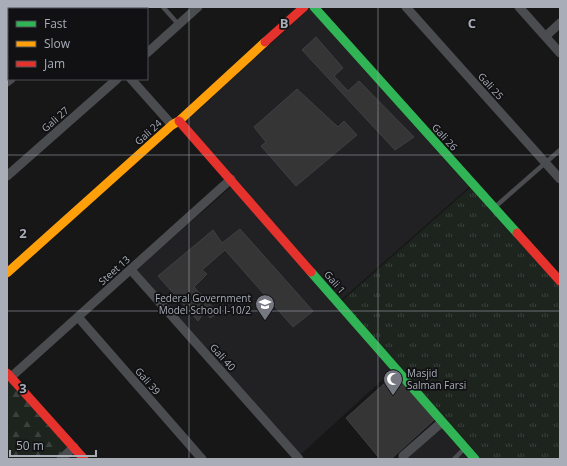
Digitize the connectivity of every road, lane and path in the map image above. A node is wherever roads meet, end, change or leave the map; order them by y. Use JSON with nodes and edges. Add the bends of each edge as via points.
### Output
{"nodes":[{"id":1,"x":162,"y":7,"type":"edge"},
{"id":2,"x":198,"y":7,"type":"edge"},
{"id":3,"x":304,"y":7,"type":"edge"},
{"id":4,"x":314,"y":7,"type":"edge"},
{"id":5,"x":406,"y":7,"type":"edge"},
{"id":6,"x":518,"y":7,"type":"edge"},
{"id":7,"x":560,"y":23,"type":"edge"},
{"id":8,"x":179,"y":25,"type":"junction"},
{"id":9,"x":546,"y":36,"type":"junction"},
{"id":10,"x":148,"y":52,"type":"edge"},
{"id":11,"x":560,"y":53,"type":"edge"},
{"id":12,"x":116,"y":80,"type":"edge"},
{"id":13,"x":132,"y":80,"type":"edge"},
{"id":14,"x":175,"y":123,"type":"junction"},
{"id":15,"x":560,"y":150,"type":"edge"},
{"id":16,"x":546,"y":163,"type":"junction"},
{"id":17,"x":7,"y":176,"type":"edge"},
{"id":18,"x":560,"y":179,"type":"edge"},
{"id":19,"x":231,"y":180,"type":"junction"},
{"id":20,"x":494,"y":208,"type":"junction"},
{"id":21,"x":131,"y":270,"type":"junction"},
{"id":22,"x":7,"y":273,"type":"edge"},
{"id":23,"x":560,"y":281,"type":"edge"},
{"id":24,"x":78,"y":317,"type":"junction"},
{"id":25,"x":9,"y":375,"type":"edge"},
{"id":26,"x":442,"y":422,"type":"junction"},
{"id":27,"x":74,"y":447,"type":"junction"},
{"id":28,"x":465,"y":448,"type":"junction"},
{"id":29,"x":403,"y":456,"type":"dead end"},
{"id":30,"x":62,"y":459,"type":"edge"},
{"id":31,"x":84,"y":459,"type":"edge"},
{"id":32,"x":202,"y":459,"type":"edge"},
{"id":33,"x":299,"y":459,"type":"edge"},
{"id":34,"x":454,"y":459,"type":"edge"},
{"id":35,"x":475,"y":459,"type":"edge"}],
"edges":[{"from":1,"to":8,"type":"lane"},
{"from":2,"to":8,"type":"street"},
{"from":3,"to":14,"type":"street","name":"Gali 24"},
{"from":4,"to":20,"type":"street","name":"Gali 26"},
{"from":5,"to":16,"type":"street","name":"Gali 25"},
{"from":6,"to":9,"type":"street"},
{"from":7,"to":9,"type":"street"},
{"from":8,"to":10,"type":"street"},
{"from":9,"to":11,"type":"street"},
{"from":12,"to":17,"type":"street","name":"Gali 27"},
{"from":13,"to":14,"type":"street","name":"Gali 1"},
{"from":14,"to":19,"type":"street","name":"Gali 1"},
{"from":14,"to":22,"type":"street","name":"Gali 24"},
{"from":15,"to":16,"type":"lane"},
{"from":16,"to":18,"type":"street","name":"Gali 25"},
{"from":16,"to":20,"type":"lane"},
{"from":19,"to":21,"type":"street","name":"Steet 13"},
{"from":19,"to":26,"type":"street","name":"Gali 1"},
{"from":20,"to":23,"type":"street","name":"Gali 26"},
{"from":21,"to":24,"type":"street","name":"Steet 13"},
{"from":21,"to":33,"type":"street","name":"Gali 40"},
{"from":24,"to":25,"type":"street","name":"Steet 13"},
{"from":24,"to":32,"type":"street","name":"Gali 39"},
{"from":25,"to":27,"type":"street"},
{"from":26,"to":28,"type":"street","name":"Gali 1"},
{"from":26,"to":29,"type":"street"},
{"from":27,"to":30,"type":"street"},
{"from":27,"to":31,"type":"street"},
{"from":28,"to":34,"type":"lane"},
{"from":28,"to":35,"type":"street","name":"Gali 1"}]}
